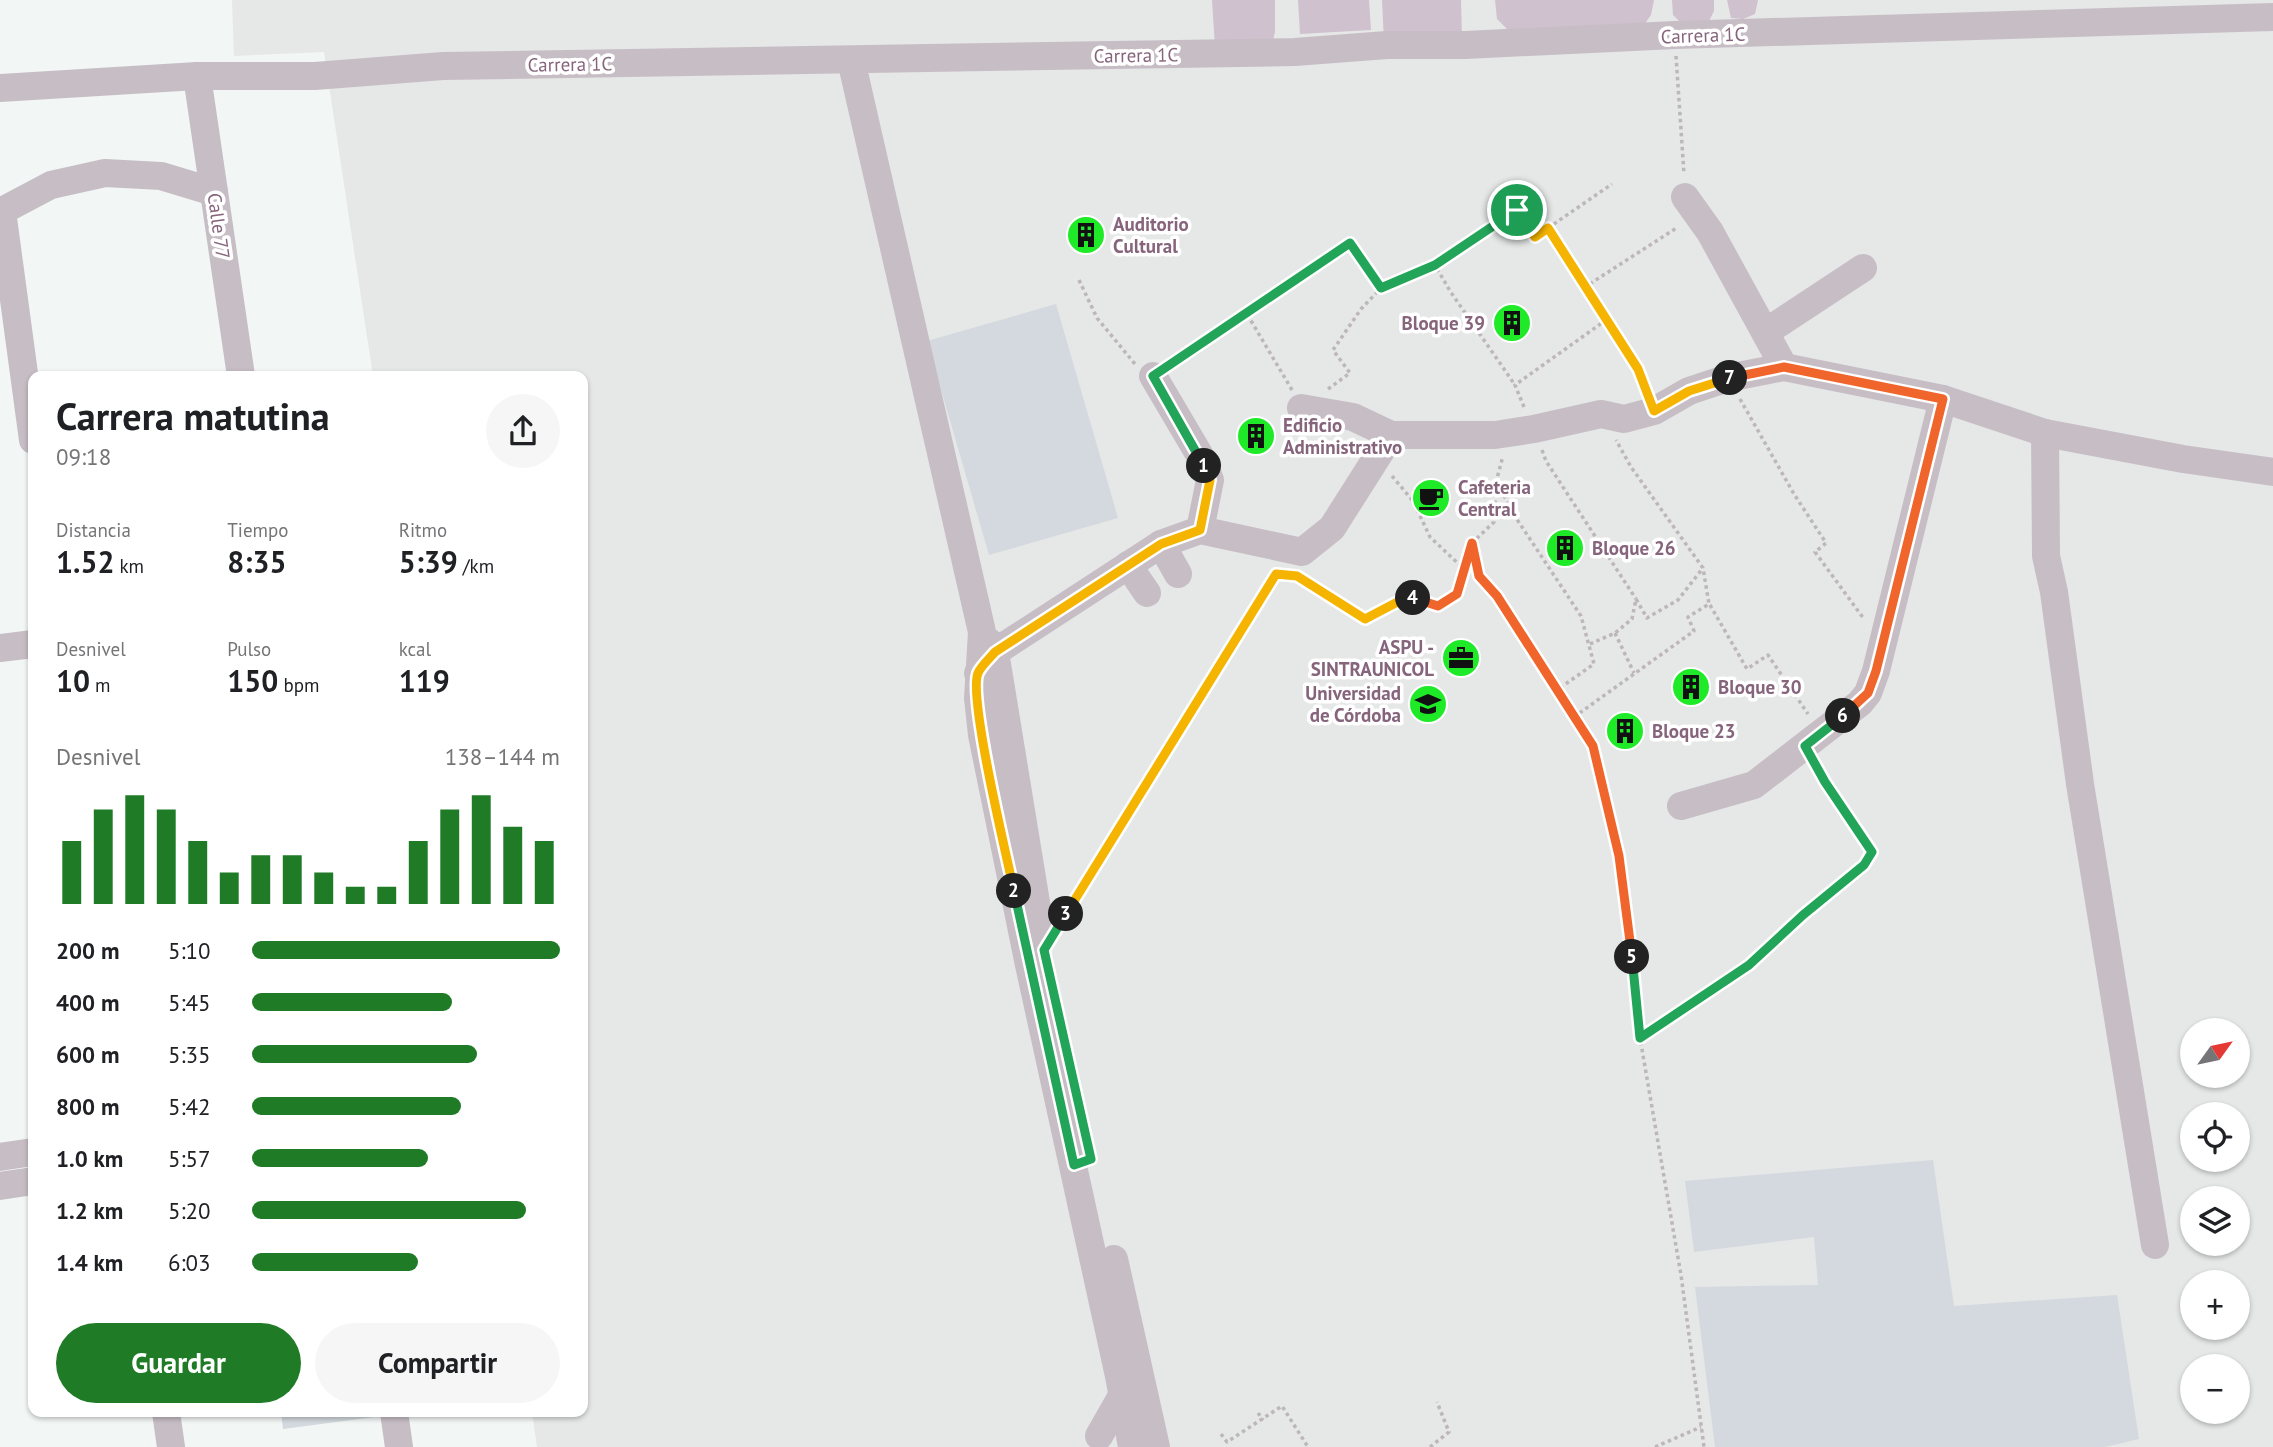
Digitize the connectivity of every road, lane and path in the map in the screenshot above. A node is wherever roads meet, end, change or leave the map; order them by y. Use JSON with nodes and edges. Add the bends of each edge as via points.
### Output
{"nodes":[{"id":1,"x":2273,"y":18,"type":"edge"},
{"id":2,"x":1675,"y":35,"type":"junction"},
{"id":3,"x":851,"y":60,"type":"junction"},
{"id":4,"x":197,"y":76,"type":"junction"},
{"id":5,"x":0,"y":88,"type":"edge"},
{"id":6,"x":1612,"y":184,"type":"dead end"},
{"id":7,"x":214,"y":192,"type":"junction"},
{"id":8,"x":1691,"y":205,"type":"junction"},
{"id":9,"x":1548,"y":228,"type":"junction"},
{"id":10,"x":1435,"y":265,"type":"junction"},
{"id":11,"x":1863,"y":268,"type":"dead end"},
{"id":12,"x":1079,"y":280,"type":"dead end"},
{"id":13,"x":1585,"y":287,"type":"junction"},
{"id":14,"x":1381,"y":288,"type":"junction"},
{"id":15,"x":1247,"y":314,"type":"junction"},
{"id":16,"x":1606,"y":320,"type":"junction"},
{"id":17,"x":1766,"y":332,"type":"junction"},
{"id":18,"x":1784,"y":367,"type":"junction"},
{"id":19,"x":240,"y":371,"type":"edge"},
{"id":20,"x":1153,"y":376,"type":"junction"},
{"id":21,"x":1728,"y":378,"type":"junction"},
{"id":22,"x":1515,"y":385,"type":"junction"},
{"id":23,"x":1943,"y":399,"type":"junction"},
{"id":24,"x":28,"y":403,"type":"edge"},
{"id":25,"x":1313,"y":410,"type":"junction"},
{"id":26,"x":1654,"y":411,"type":"junction"},
{"id":27,"x":1601,"y":414,"type":"junction"},
{"id":28,"x":1534,"y":429,"type":"junction"},
{"id":29,"x":2045,"y":433,"type":"junction"},
{"id":30,"x":1495,"y":435,"type":"junction"},
{"id":31,"x":1385,"y":447,"type":"junction"},
{"id":32,"x":2273,"y":472,"type":"edge"},
{"id":33,"x":1496,"y":482,"type":"junction"},
{"id":34,"x":1200,"y":530,"type":"junction"},
{"id":35,"x":1472,"y":543,"type":"junction"},
{"id":36,"x":1161,"y":544,"type":"junction"},
{"id":37,"x":1128,"y":565,"type":"junction"},
{"id":38,"x":1703,"y":568,"type":"junction"},
{"id":39,"x":1465,"y":569,"type":"junction"},
{"id":40,"x":1178,"y":574,"type":"dead end"},
{"id":41,"x":1147,"y":593,"type":"dead end"},
{"id":42,"x":1636,"y":599,"type":"junction"},
{"id":43,"x":1709,"y":604,"type":"junction"},
{"id":44,"x":1615,"y":633,"type":"junction"},
{"id":45,"x":1882,"y":643,"type":"junction"},
{"id":46,"x":1590,"y":644,"type":"junction"},
{"id":47,"x":28,"y":645,"type":"edge"},
{"id":48,"x":0,"y":648,"type":"edge"},
{"id":49,"x":985,"y":652,"type":"junction"},
{"id":50,"x":1634,"y":673,"type":"junction"},
{"id":51,"x":1557,"y":690,"type":"junction"},
{"id":52,"x":1574,"y":717,"type":"junction"},
{"id":53,"x":1812,"y":740,"type":"junction"},
{"id":54,"x":1681,"y":806,"type":"dead end"},
{"id":55,"x":1044,"y":950,"type":"junction"},
{"id":56,"x":1640,"y":1038,"type":"junction"},
{"id":57,"x":28,"y":1153,"type":"edge"},
{"id":58,"x":0,"y":1157,"type":"edge"},
{"id":59,"x":1083,"y":1162,"type":"junction"},
{"id":60,"x":28,"y":1182,"type":"edge"},
{"id":61,"x":0,"y":1186,"type":"edge"},
{"id":62,"x":2154,"y":1245,"type":"dead end"},
{"id":63,"x":1127,"y":1380,"type":"junction"},
{"id":64,"x":1437,"y":1402,"type":"dead end"},
{"id":65,"x":1258,"y":1413,"type":"dead end"},
{"id":66,"x":167,"y":1417,"type":"edge"},
{"id":67,"x":395,"y":1417,"type":"edge"},
{"id":68,"x":1263,"y":1420,"type":"junction"},
{"id":69,"x":1702,"y":1427,"type":"junction"},
{"id":70,"x":1221,"y":1434,"type":"dead end"},
{"id":71,"x":1099,"y":1436,"type":"dead end"},
{"id":72,"x":171,"y":1447,"type":"edge"},
{"id":73,"x":399,"y":1447,"type":"edge"},
{"id":74,"x":1132,"y":1447,"type":"edge"},
{"id":75,"x":1156,"y":1447,"type":"edge"},
{"id":76,"x":1308,"y":1447,"type":"edge"},
{"id":77,"x":1430,"y":1447,"type":"edge"},
{"id":78,"x":1655,"y":1447,"type":"edge"},
{"id":79,"x":1704,"y":1447,"type":"edge"}],
"edges":[{"from":1,"to":2,"type":"street","name":"Carrera 1C"},
{"from":2,"to":3,"type":"street","name":"Carrera 1C","via":[[1295,52]]},
{"from":2,"to":8,"type":"path"},
{"from":3,"to":4,"type":"street","name":"Carrera 1C","via":[[443,66],[315,76]]},
{"from":3,"to":49,"type":"street"},
{"from":4,"to":5,"type":"street","name":"Carrera 1C"},
{"from":4,"to":7,"type":"street","name":"Calle 77"},
{"from":6,"to":9,"type":"path"},
{"from":7,"to":19,"type":"street","name":"Calle 77"},
{"from":7,"to":24,"type":"street","via":[[161,176],[105,173],[51,185],[2,211]]},
{"from":8,"to":13,"type":"path"},
{"from":8,"to":17,"type":"street"},
{"from":9,"to":10,"type":"path","via":[[1535,237],[1517,210]]},
{"from":9,"to":13,"type":"path"},
{"from":10,"to":14,"type":"path"},
{"from":10,"to":22,"type":"path"},
{"from":11,"to":17,"type":"street"},
{"from":12,"to":20,"type":"path","via":[[1103,325],[1135,364]]},
{"from":13,"to":16,"type":"path"},
{"from":14,"to":15,"type":"path","via":[[1350,243]]},
{"from":14,"to":25,"type":"path","via":[[1334,349],[1350,373],[1318,396]]},
{"from":15,"to":20,"type":"path"},
{"from":15,"to":25,"type":"path"},
{"from":16,"to":22,"type":"path"},
{"from":16,"to":26,"type":"path","via":[[1638,369]]},
{"from":17,"to":18,"type":"street"},
{"from":18,"to":21,"type":"street"},
{"from":18,"to":23,"type":"street"},
{"from":20,"to":34,"type":"street","via":[[1210,480]]},
{"from":21,"to":26,"type":"street","via":[[1689,391]]},
{"from":21,"to":45,"type":"path","via":[[1826,543],[1815,552]]},
{"from":22,"to":28,"type":"path"},
{"from":23,"to":29,"type":"street"},
{"from":23,"to":45,"type":"street"},
{"from":25,"to":31,"type":"street","via":[[1353,417]]},
{"from":26,"to":27,"type":"street","via":[[1624,419]]},
{"from":27,"to":28,"type":"street"},
{"from":27,"to":38,"type":"path","via":[[1631,467]]},
{"from":28,"to":30,"type":"street"},
{"from":28,"to":42,"type":"path","via":[[1546,461]]},
{"from":29,"to":32,"type":"street"},
{"from":29,"to":62,"type":"street","via":[[2046,556]]},
{"from":30,"to":31,"type":"street"},
{"from":30,"to":33,"type":"path","via":[[1504,452]]},
{"from":31,"to":34,"type":"street","via":[[1332,528],[1302,552]]},
{"from":31,"to":39,"type":"path","via":[[1430,537]]},
{"from":33,"to":35,"type":"path","via":[[1493,522]]},
{"from":33,"to":46,"type":"path","via":[[1581,616]]},
{"from":34,"to":36,"type":"street"},
{"from":35,"to":39,"type":"path"},
{"from":35,"to":51,"type":"path","via":[[1479,576],[1497,596]]},
{"from":36,"to":37,"type":"street"},
{"from":36,"to":40,"type":"street"},
{"from":37,"to":41,"type":"street"},
{"from":37,"to":49,"type":"street"},
{"from":38,"to":42,"type":"path","via":[[1678,600],[1647,618]]},
{"from":38,"to":43,"type":"path"},
{"from":39,"to":55,"type":"path","via":[[1457,594],[1438,606],[1407,597],[1365,619],[1297,576],[1276,574]]},
{"from":42,"to":44,"type":"path","via":[[1632,619]]},
{"from":43,"to":50,"type":"path","via":[[1688,617],[1694,631]]},
{"from":43,"to":53,"type":"path","via":[[1747,669],[1768,655]]},
{"from":44,"to":46,"type":"path"},
{"from":44,"to":50,"type":"path"},
{"from":45,"to":53,"type":"street","via":[[1868,693]]},
{"from":46,"to":51,"type":"path","via":[[1594,664]]},
{"from":47,"to":48,"type":"street"},
{"from":49,"to":55,"type":"street"},
{"from":49,"to":59,"type":"street","via":[[978,698],[982,735],[1029,965]]},
{"from":50,"to":52,"type":"path"},
{"from":51,"to":52,"type":"path"},
{"from":52,"to":56,"type":"path","via":[[1593,746],[1619,856]]},
{"from":53,"to":54,"type":"street","via":[[1754,785]]},
{"from":53,"to":56,"type":"path","via":[[1825,782],[1872,852],[1864,865],[1749,965]]},
{"from":55,"to":59,"type":"street"},
{"from":56,"to":69,"type":"path"},
{"from":57,"to":58,"type":"street"},
{"from":59,"to":63,"type":"street"},
{"from":60,"to":61,"type":"street"},
{"from":63,"to":71,"type":"street"},
{"from":63,"to":74,"type":"street"},
{"from":63,"to":75,"type":"street"},
{"from":64,"to":77,"type":"path","via":[[1449,1432]]},
{"from":65,"to":68,"type":"path"},
{"from":66,"to":72,"type":"street"},
{"from":67,"to":73,"type":"street"},
{"from":68,"to":70,"type":"path","via":[[1227,1442]]},
{"from":68,"to":76,"type":"path","via":[[1282,1406]]},
{"from":69,"to":78,"type":"path"},
{"from":69,"to":79,"type":"path"}]}
